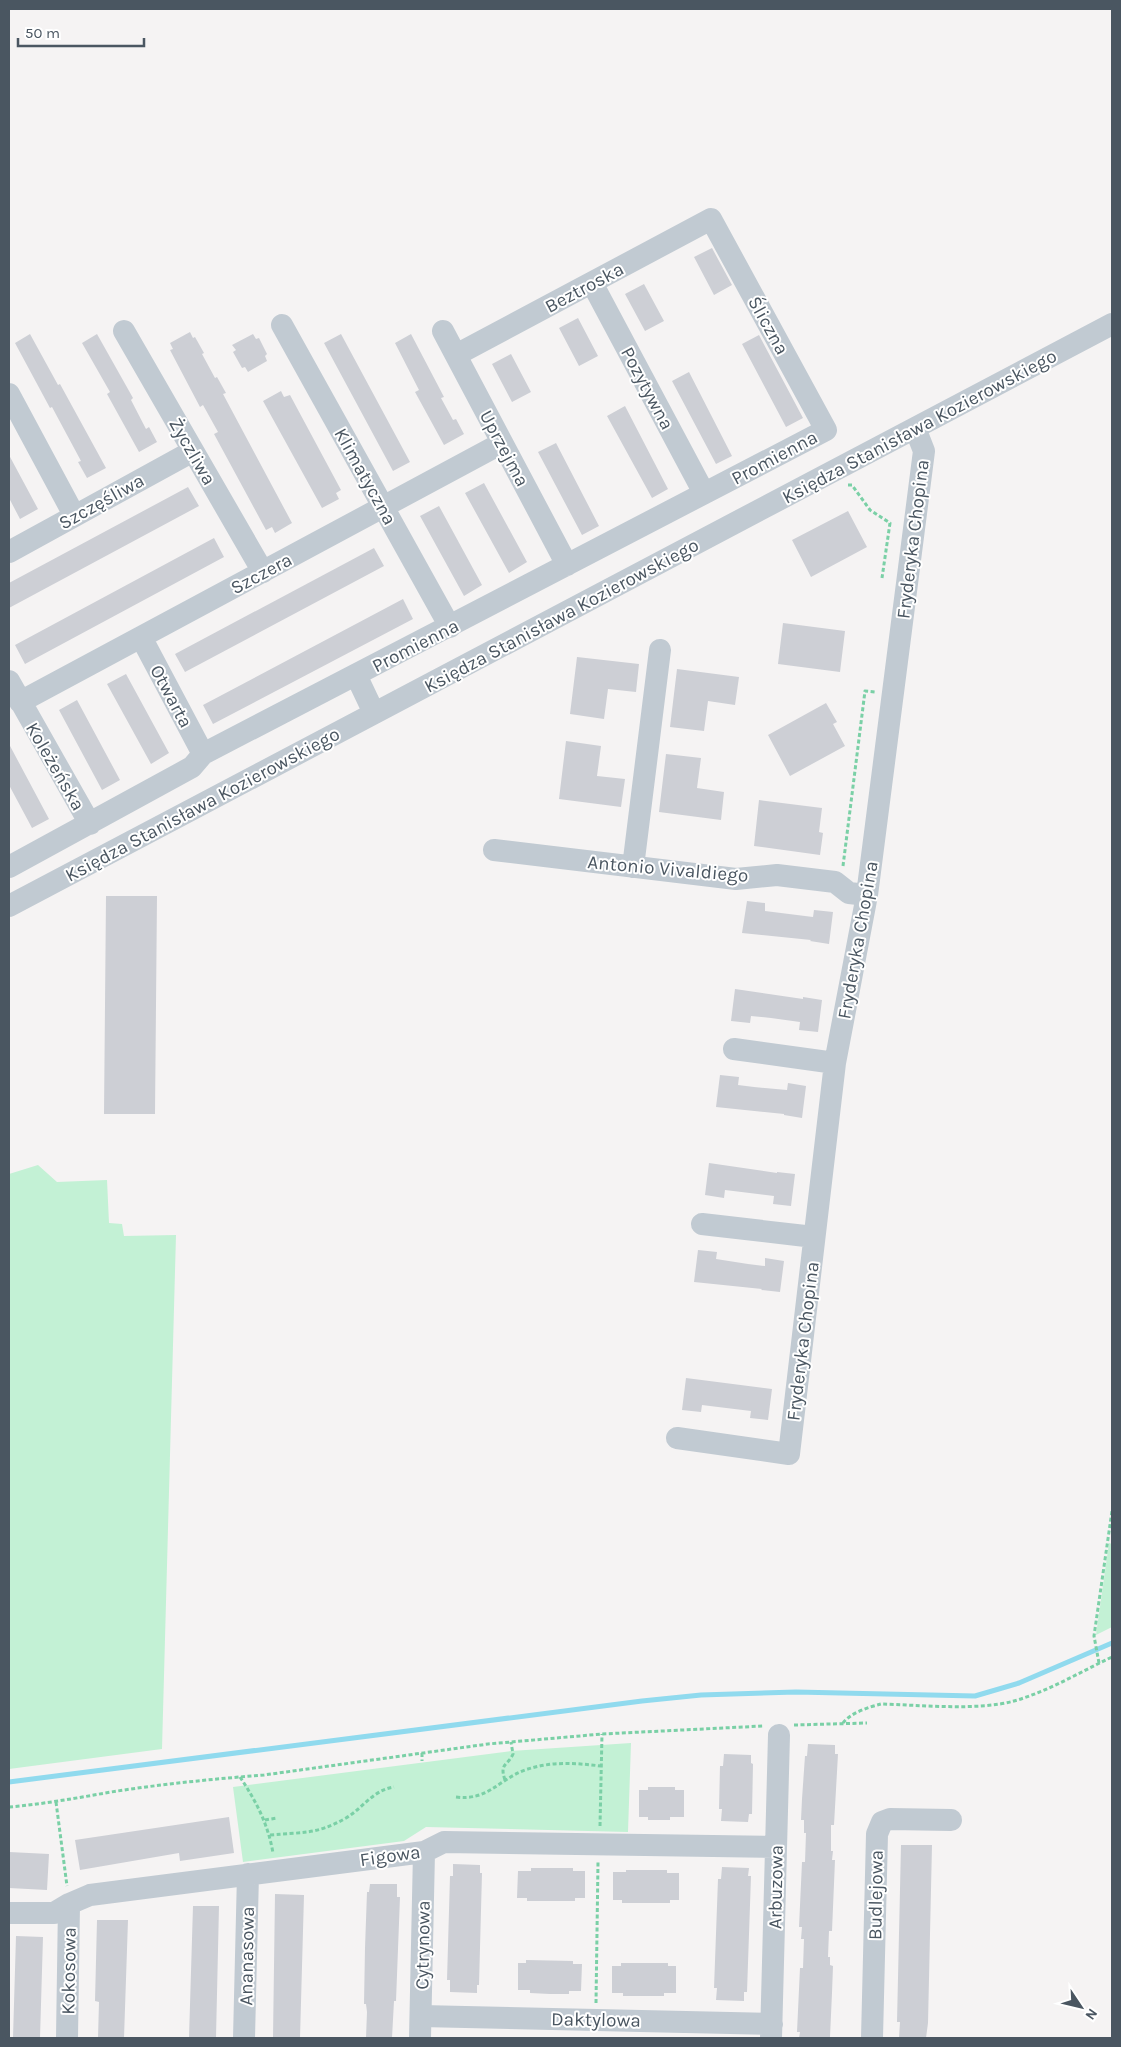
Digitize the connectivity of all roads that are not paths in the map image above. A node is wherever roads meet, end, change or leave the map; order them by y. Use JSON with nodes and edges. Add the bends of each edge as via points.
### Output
{"nodes":[{"id":1,"x":711,"y":219,"type":"joint"},
{"id":2,"x":592,"y":283,"type":"junction"},
{"id":3,"x":1112,"y":324,"type":"edge"},
{"id":4,"x":282,"y":325,"type":"dead end"},
{"id":5,"x":124,"y":330,"type":"dead end"},
{"id":6,"x":443,"y":331,"type":"dead end"},
{"id":7,"x":456,"y":355,"type":"junction"},
{"id":8,"x":9,"y":394,"type":"edge"},
{"id":9,"x":915,"y":428,"type":"junction"},
{"id":10,"x":826,"y":430,"type":"joint"},
{"id":11,"x":502,"y":443,"type":"junction"},
{"id":12,"x":193,"y":451,"type":"junction"},
{"id":13,"x":704,"y":494,"type":"junction"},
{"id":14,"x":383,"y":507,"type":"junction"},
{"id":15,"x":74,"y":516,"type":"junction"},
{"id":16,"x":9,"y":552,"type":"edge"},
{"id":17,"x":567,"y":565,"type":"junction"},
{"id":18,"x":263,"y":572,"type":"junction"},
{"id":19,"x":450,"y":626,"type":"junction"},
{"id":20,"x":141,"y":637,"type":"junction"},
{"id":21,"x":660,"y":650,"type":"dead end"},
{"id":22,"x":356,"y":675,"type":"junction"},
{"id":23,"x":9,"y":681,"type":"edge"},
{"id":24,"x":20,"y":702,"type":"junction"},
{"id":25,"x":374,"y":713,"type":"junction"},
{"id":26,"x":203,"y":754,"type":"junction"},
{"id":27,"x":90,"y":824,"type":"junction"},
{"id":28,"x":494,"y":850,"type":"dead end"},
{"id":29,"x":9,"y":867,"type":"edge"},
{"id":30,"x":633,"y":867,"type":"junction"},
{"id":31,"x":867,"y":895,"type":"junction"},
{"id":32,"x":9,"y":906,"type":"edge"},
{"id":33,"x":734,"y":1049,"type":"dead end"},
{"id":34,"x":835,"y":1063,"type":"junction"},
{"id":35,"x":702,"y":1224,"type":"dead end"},
{"id":36,"x":814,"y":1237,"type":"junction"},
{"id":37,"x":677,"y":1438,"type":"dead end"},
{"id":38,"x":779,"y":1729,"type":"road end"},
{"id":39,"x":951,"y":1820,"type":"dead end"},
{"id":40,"x":776,"y":1847,"type":"junction"},
{"id":41,"x":424,"y":1852,"type":"junction"},
{"id":42,"x":248,"y":1874,"type":"junction"},
{"id":43,"x":69,"y":1904,"type":"junction"},
{"id":44,"x":9,"y":1913,"type":"edge"},
{"id":45,"x":421,"y":2016,"type":"junction"},
{"id":46,"x":596,"y":2022,"type":"edge"},
{"id":47,"x":772,"y":2031,"type":"edge"},
{"id":48,"x":67,"y":2038,"type":"edge"},
{"id":49,"x":244,"y":2038,"type":"edge"},
{"id":50,"x":420,"y":2038,"type":"edge"},
{"id":51,"x":872,"y":2038,"type":"edge"}],
"edges":[{"from":1,"to":2,"type":"street","name":"Beztroska"},
{"from":1,"to":10,"type":"street","name":"Śliczna"},
{"from":2,"to":7,"type":"street","name":"Beztroska"},
{"from":2,"to":13,"type":"street","name":"Pozytywna"},
{"from":3,"to":9,"type":"street","name":"Księdza Stanisława Kozierowskiego"},
{"from":4,"to":14,"type":"street","name":"Klimatyczna"},
{"from":5,"to":12,"type":"street","name":"Życzliwa"},
{"from":6,"to":7,"type":"street","name":"Uprzejma"},
{"from":7,"to":11,"type":"street","name":"Uprzejma"},
{"from":8,"to":15,"type":"street"},
{"from":9,"to":25,"type":"street","name":"Księdza Stanisława Kozierowskiego"},
{"from":9,"to":31,"type":"street","name":"Fryderyka Chopina","via":[[924,452]]},
{"from":10,"to":13,"type":"street","name":"Promienna"},
{"from":11,"to":14,"type":"street","name":"Szczera"},
{"from":11,"to":17,"type":"street","name":"Uprzejma"},
{"from":12,"to":15,"type":"street","name":"Szczęśliwa"},
{"from":12,"to":18,"type":"street","name":"Życzliwa"},
{"from":13,"to":17,"type":"street","name":"Promienna"},
{"from":14,"to":18,"type":"street","name":"Szczera"},
{"from":14,"to":19,"type":"street","name":"Klimatyczna"},
{"from":15,"to":16,"type":"street","name":"Szczęśliwa"},
{"from":17,"to":19,"type":"street","name":"Promienna"},
{"from":18,"to":20,"type":"street","name":"Szczera"},
{"from":19,"to":22,"type":"street","name":"Promienna"},
{"from":20,"to":24,"type":"street","name":"Szczera"},
{"from":20,"to":26,"type":"street","name":"Otwarta"},
{"from":21,"to":30,"type":"street"},
{"from":22,"to":25,"type":"street"},
{"from":22,"to":26,"type":"street","name":"Promienna"},
{"from":23,"to":24,"type":"street","name":"Koleżeńska"},
{"from":24,"to":27,"type":"street","name":"Koleżeńska"},
{"from":25,"to":32,"type":"street","name":"Księdza Stanisława Kozierowskiego"},
{"from":26,"to":27,"type":"street","name":"Promienna","via":[[192,767]]},
{"from":27,"to":29,"type":"street","name":"Promienna"},
{"from":28,"to":30,"type":"street","name":"Antonio Vivaldiego"},
{"from":30,"to":31,"type":"street","name":"Antonio Vivaldiego","via":[[736,878],[778,875],[835,882],[849,893]]},
{"from":31,"to":34,"type":"street","name":"Fryderyka Chopina"},
{"from":33,"to":34,"type":"street"},
{"from":34,"to":36,"type":"street","name":"Fryderyka Chopina"},
{"from":35,"to":36,"type":"street"},
{"from":36,"to":37,"type":"street","name":"Fryderyka Chopina","via":[[789,1454]]},
{"from":38,"to":40,"type":"street","name":"Arbuzowa"},
{"from":39,"to":51,"type":"street","name":"Budlejowa","via":[[890,1820],[882,1822],[877,1834]]},
{"from":40,"to":41,"type":"street","name":"Figowa","via":[[444,1842]]},
{"from":40,"to":47,"type":"street","name":"Arbuzowa"},
{"from":41,"to":42,"type":"street","name":"Figowa"},
{"from":41,"to":45,"type":"street","name":"Cytrynowa"},
{"from":42,"to":43,"type":"street","name":"Figowa","via":[[90,1896]]},
{"from":42,"to":49,"type":"street","name":"Ananasowa"},
{"from":43,"to":44,"type":"street","name":"Figowa","via":[[54,1913]]},
{"from":43,"to":48,"type":"street","name":"Kokosowa"},
{"from":45,"to":46,"type":"street","name":"Daktylowa"},
{"from":45,"to":50,"type":"street","name":"Cytrynowa"},
{"from":46,"to":47,"type":"street","name":"Daktylowa"}]}
